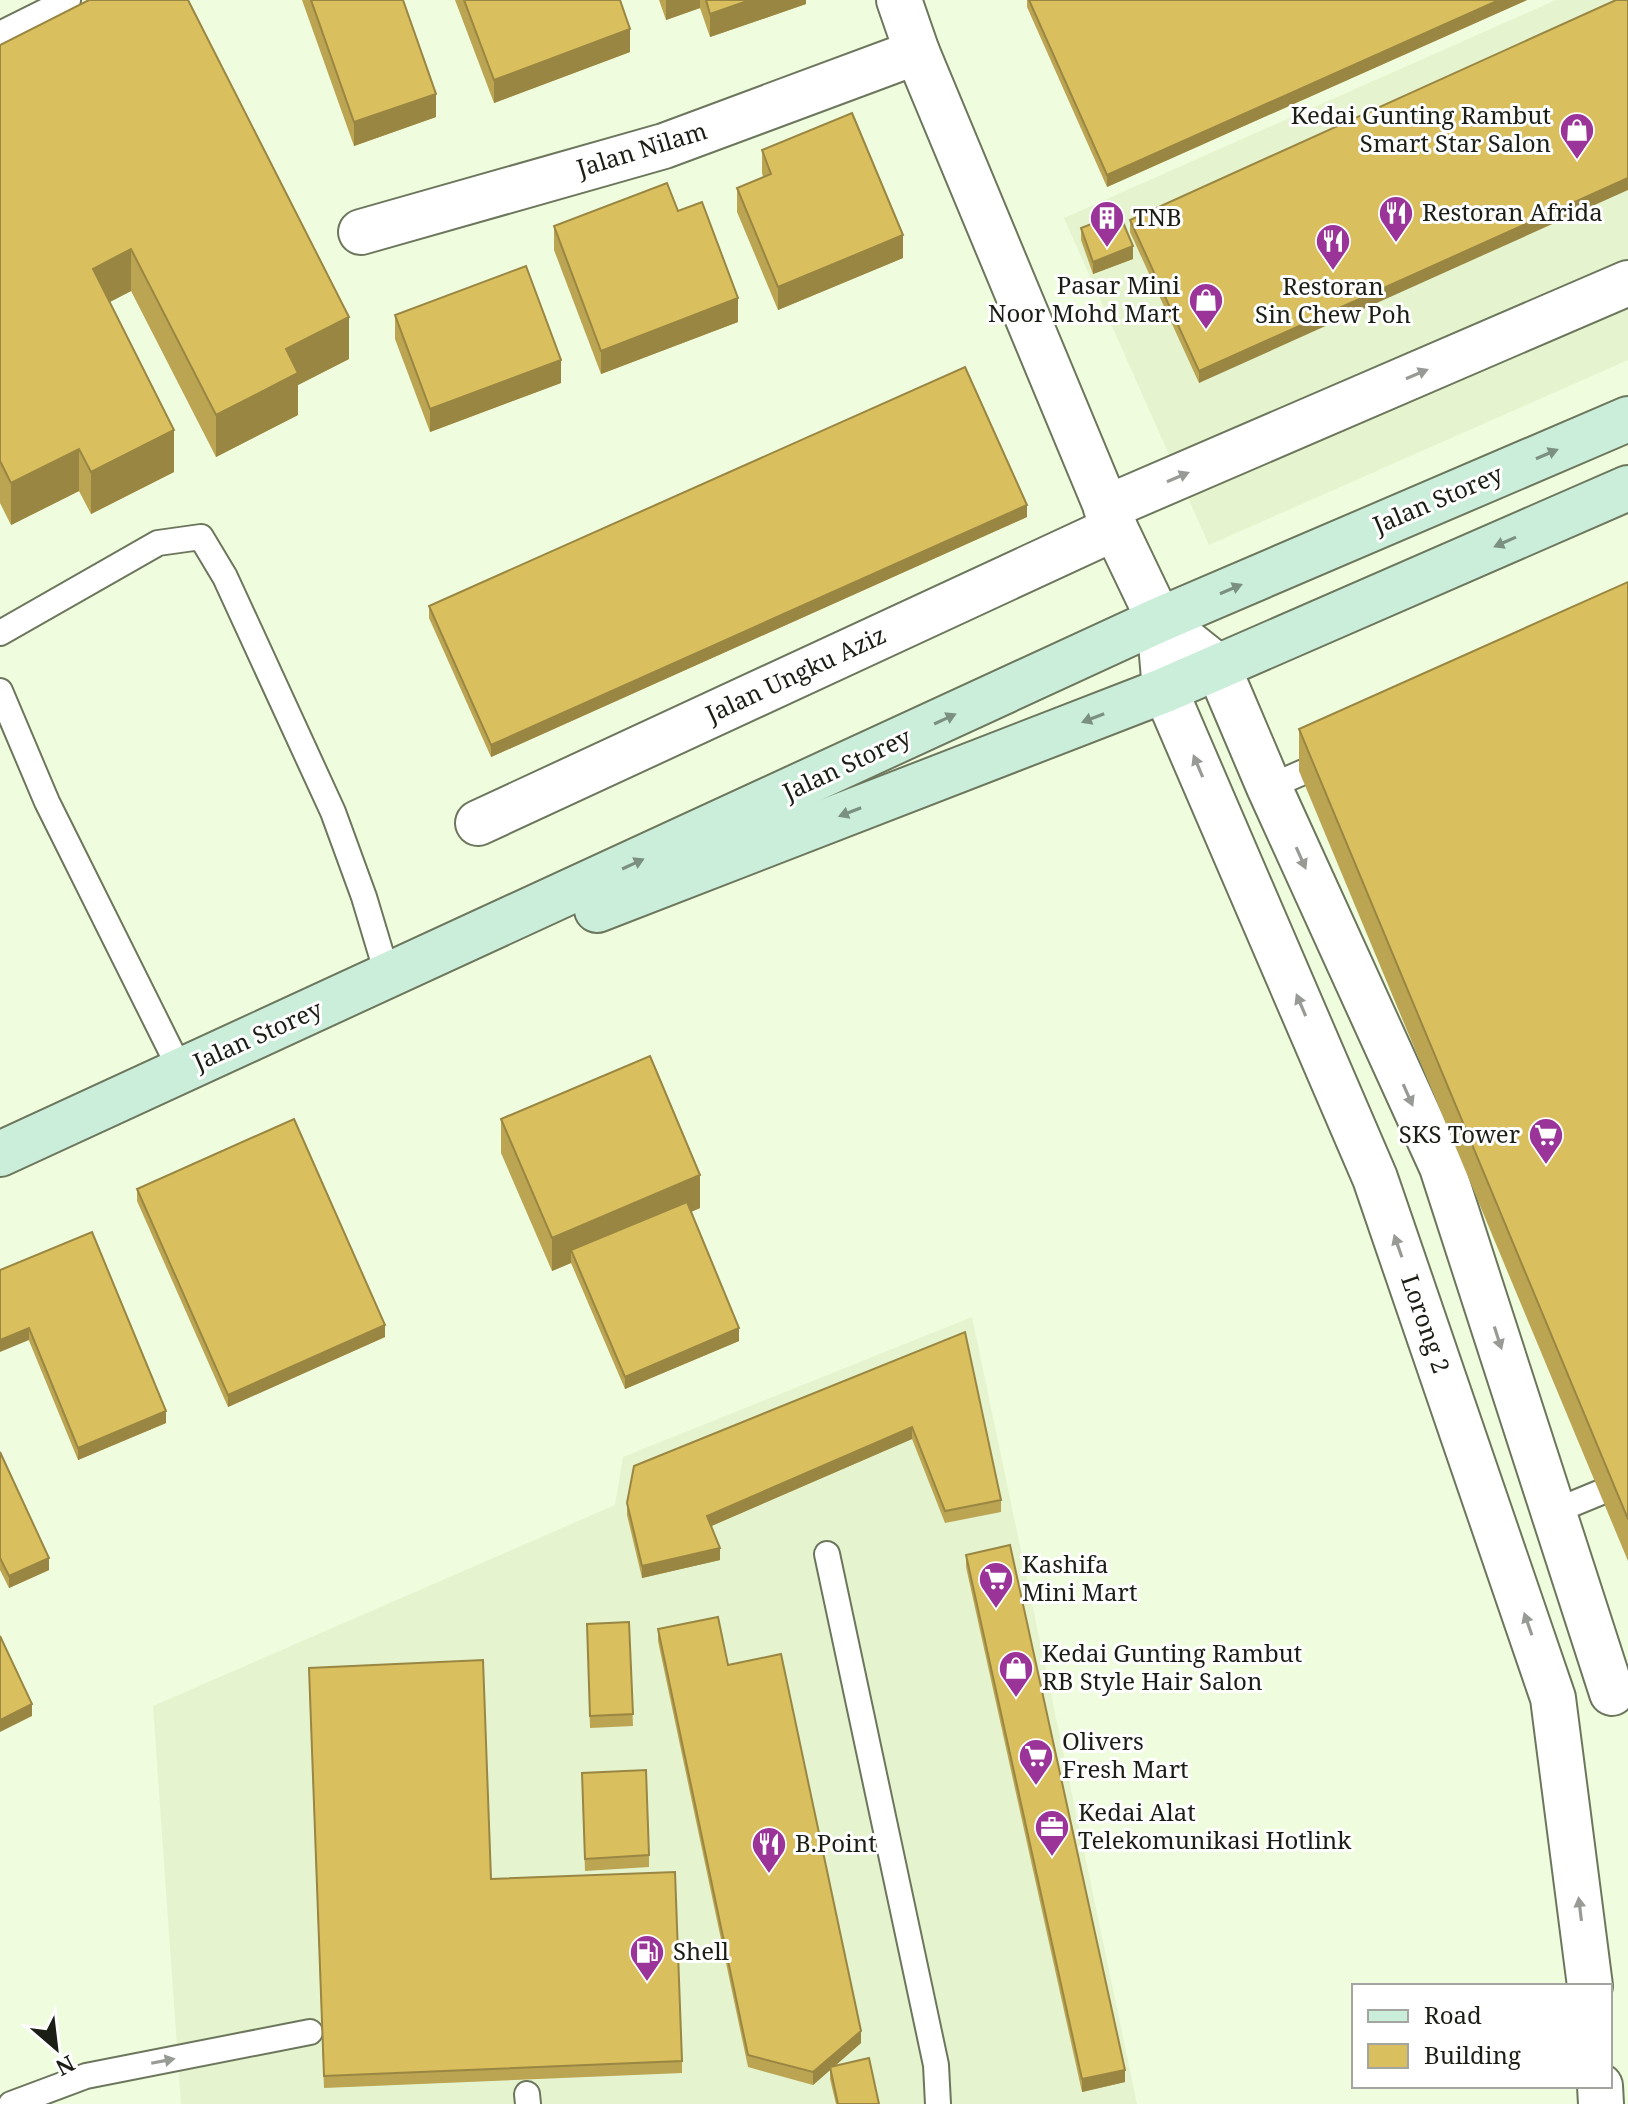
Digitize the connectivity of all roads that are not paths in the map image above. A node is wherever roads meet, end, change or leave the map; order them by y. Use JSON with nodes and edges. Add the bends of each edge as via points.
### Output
{"nodes":[{"id":1,"x":68,"y":0,"type":"edge"},
{"id":2,"x":899,"y":0,"type":"edge"},
{"id":3,"x":0,"y":34,"type":"edge"},
{"id":4,"x":917,"y":52,"type":"junction"},
{"id":5,"x":361,"y":232,"type":"dead end"},
{"id":6,"x":1628,"y":283,"type":"edge"},
{"id":7,"x":1628,"y":419,"type":"edge"},
{"id":8,"x":1628,"y":488,"type":"edge"},
{"id":9,"x":1111,"y":518,"type":"junction"},
{"id":10,"x":1159,"y":620,"type":"junction"},
{"id":11,"x":0,"y":633,"type":"edge"},
{"id":12,"x":1218,"y":667,"type":"junction"},
{"id":13,"x":1165,"y":690,"type":"junction"},
{"id":14,"x":0,"y":691,"type":"edge"},
{"id":15,"x":1355,"y":749,"type":"edge"},
{"id":16,"x":1269,"y":787,"type":"junction"},
{"id":17,"x":478,"y":823,"type":"dead end"},
{"id":18,"x":388,"y":977,"type":"junction"},
{"id":19,"x":181,"y":1071,"type":"junction"},
{"id":20,"x":0,"y":1154,"type":"edge"},
{"id":21,"x":1628,"y":1481,"type":"edge"},
{"id":22,"x":1553,"y":1512,"type":"junction"},
{"id":23,"x":827,"y":1554,"type":"dead end"},
{"id":24,"x":1620,"y":1692,"type":"edge"},
{"id":25,"x":1553,"y":1698,"type":"junction"},
{"id":26,"x":1590,"y":1984,"type":"edge"},
{"id":27,"x":310,"y":2032,"type":"dead end"},
{"id":28,"x":11,"y":2104,"type":"edge"},
{"id":29,"x":938,"y":2104,"type":"edge"}],
"edges":[{"from":1,"to":3,"type":"lane"},
{"from":2,"to":4,"type":"street"},
{"from":4,"to":5,"type":"street","name":"Jalan Nilam","via":[[664,146]]},
{"from":4,"to":9,"type":"street"},
{"from":9,"to":6,"type":"street","one_way":true},
{"from":10,"to":7,"type":"main road","name":"Jalan Storey","one_way":true},
{"from":8,"to":12,"type":"main road","name":"Jalan Storey","one_way":true},
{"from":9,"to":10,"type":"street"},
{"from":9,"to":17,"type":"street","name":"Jalan Ungku Aziz"},
{"from":10,"to":12,"type":"street"},
{"from":10,"to":13,"type":"street"},
{"from":18,"to":10,"type":"main road","name":"Jalan Storey","one_way":true},
{"from":11,"to":18,"type":"lane","via":[[158,543],[201,537],[225,577],[333,812]]},
{"from":12,"to":13,"type":"main road","name":"Jalan Storey"},
{"from":12,"to":16,"type":"street"},
{"from":13,"to":19,"type":"main road","name":"Jalan Storey","one_way":true},
{"from":25,"to":13,"type":"street","name":"Lorong 2","one_way":true,"via":[[1375,1178]]},
{"from":14,"to":19,"type":"lane","via":[[47,802]]},
{"from":15,"to":16,"type":"lane"},
{"from":16,"to":22,"type":"street","one_way":true,"via":[[1496,1289]]},
{"from":18,"to":19,"type":"main road","name":"Jalan Storey"},
{"from":19,"to":20,"type":"main road"},
{"from":21,"to":22,"type":"lane"},
{"from":22,"to":24,"type":"street"},
{"from":23,"to":29,"type":"lane","via":[[936,2065]]},
{"from":24,"to":25,"type":"street"},
{"from":26,"to":25,"type":"street","name":"Lorong 2","one_way":true},
{"from":28,"to":27,"type":"lane","one_way":true,"via":[[86,2076]]}]}
